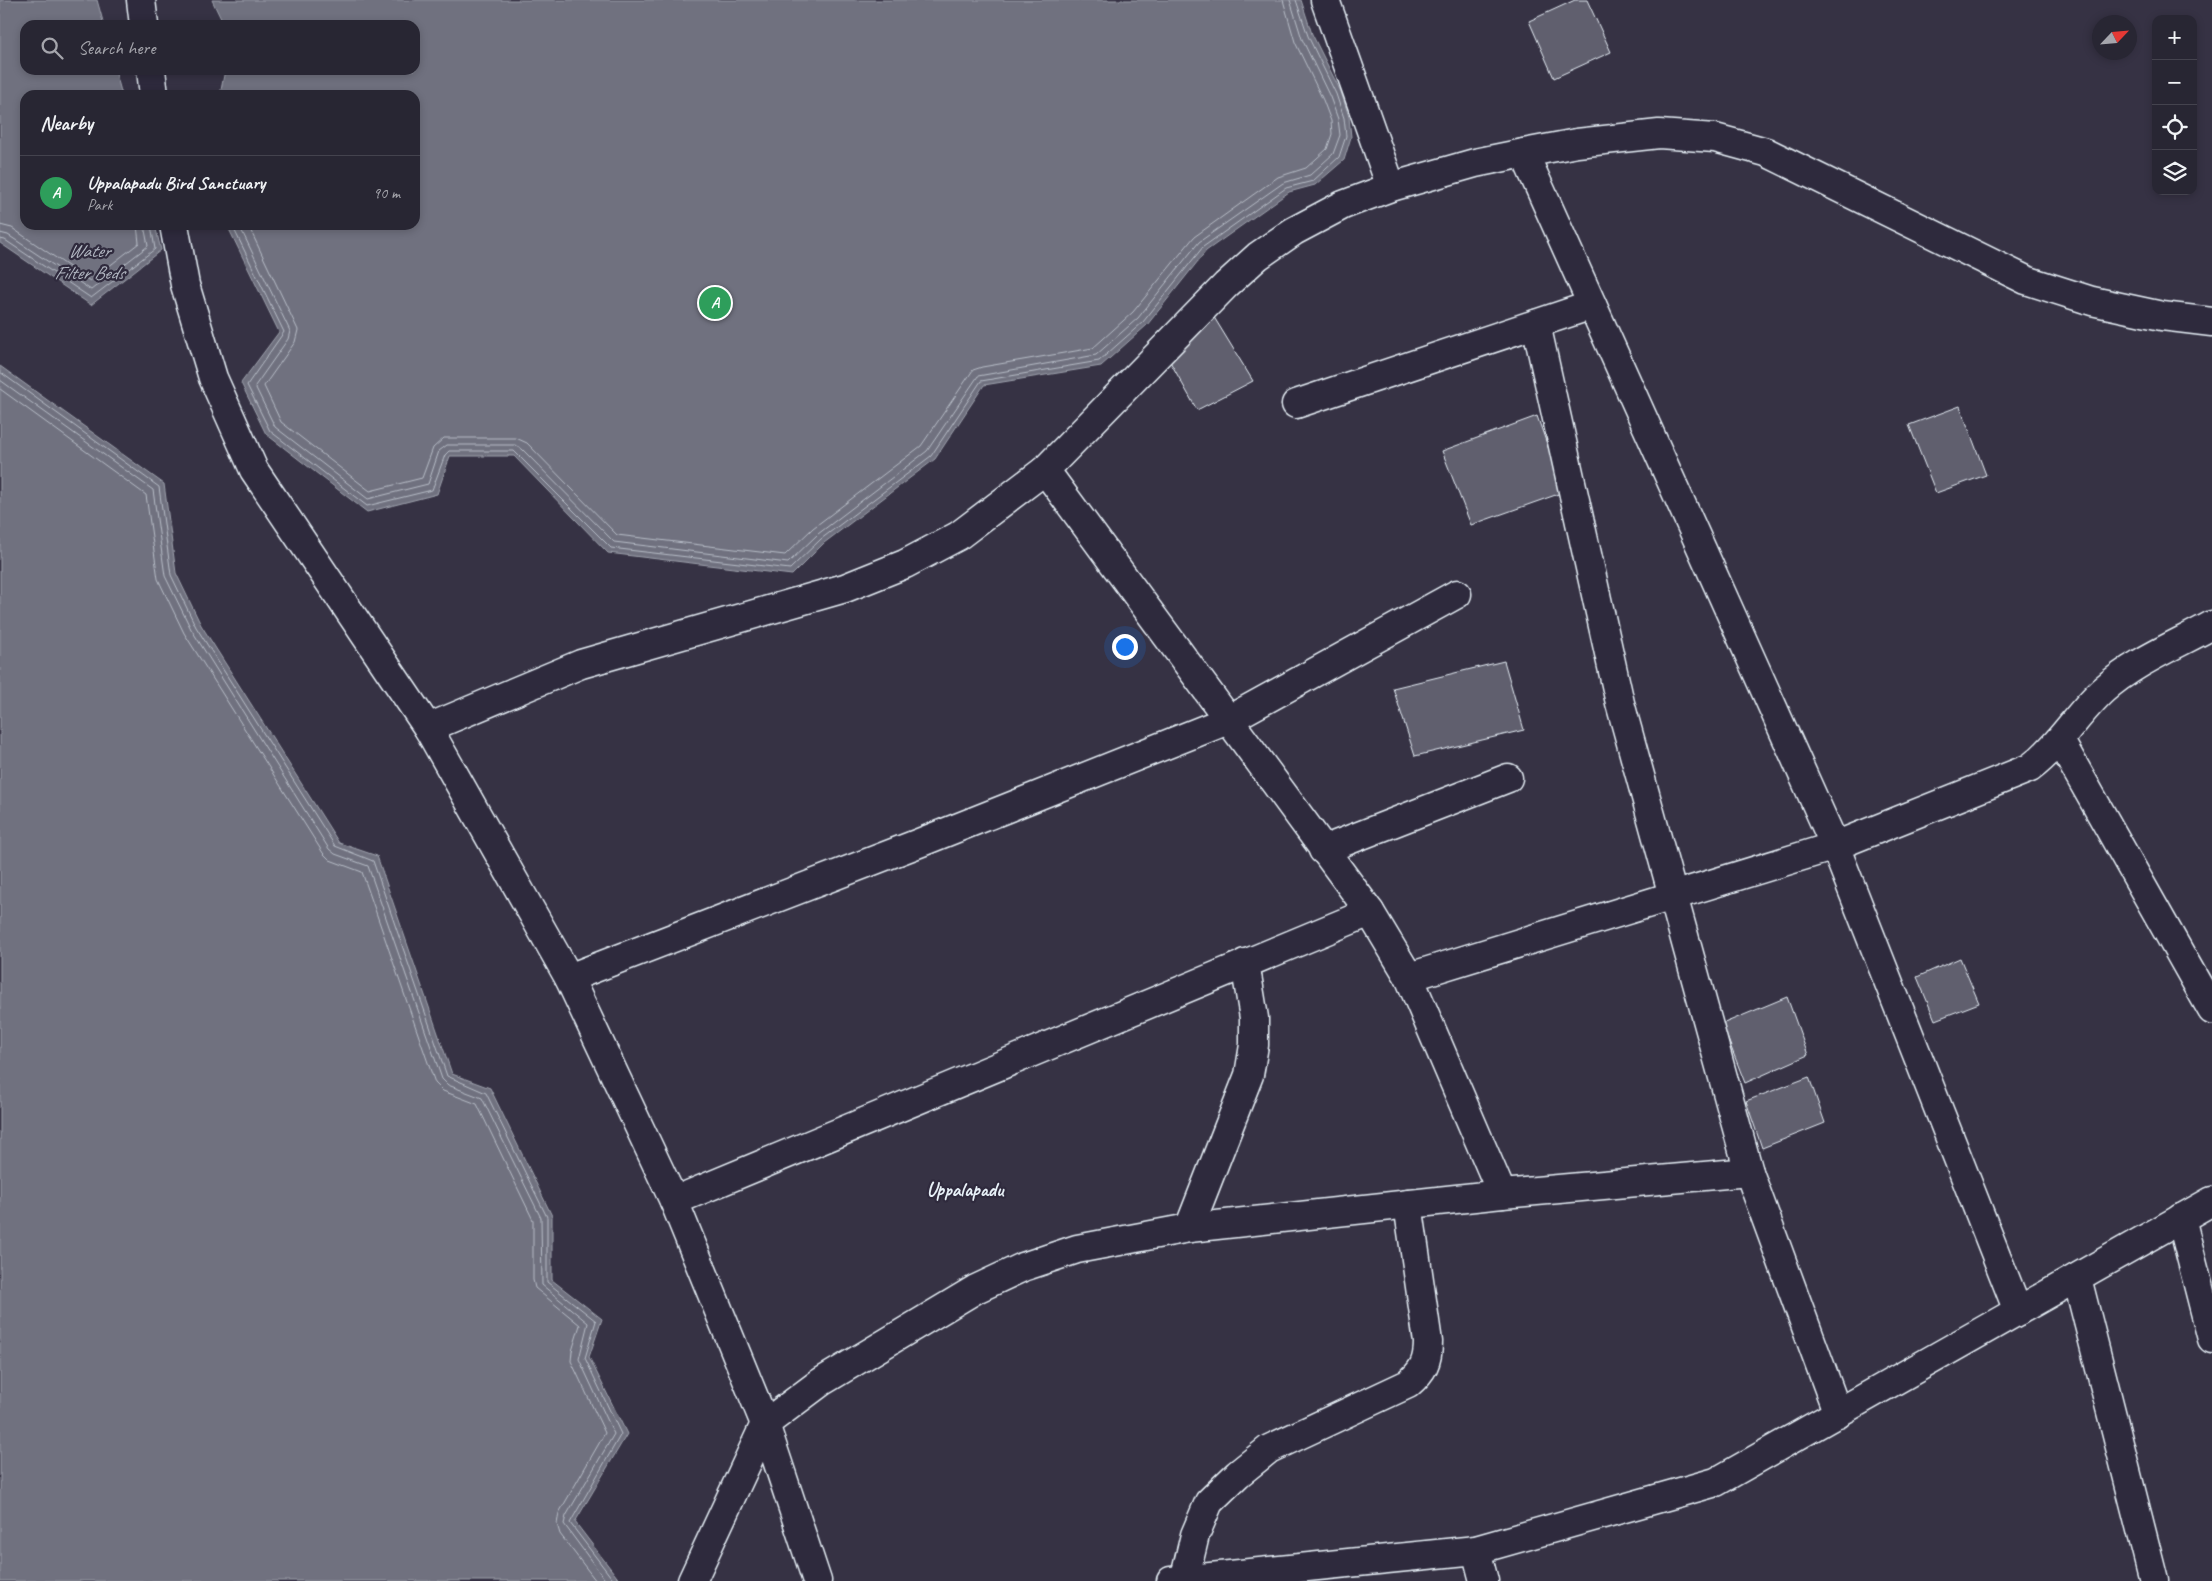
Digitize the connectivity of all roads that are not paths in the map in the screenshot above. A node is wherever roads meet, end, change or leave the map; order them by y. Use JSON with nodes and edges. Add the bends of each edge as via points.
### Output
{"nodes":[{"id":1,"x":141,"y":0,"type":"edge"},
{"id":2,"x":1325,"y":0,"type":"edge"},
{"id":3,"x":143,"y":20,"type":"edge"},
{"id":4,"x":151,"y":75,"type":"edge"},
{"id":5,"x":153,"y":90,"type":"edge"},
{"id":6,"x":1524,"y":153,"type":"junction"},
{"id":7,"x":1391,"y":187,"type":"junction"},
{"id":8,"x":175,"y":230,"type":"edge"},
{"id":9,"x":1592,"y":305,"type":"junction"},
{"id":10,"x":2212,"y":322,"type":"edge"},
{"id":11,"x":1536,"y":324,"type":"junction"},
{"id":12,"x":1296,"y":404,"type":"dead end"},
{"id":13,"x":1045,"y":470,"type":"junction"},
{"id":14,"x":1457,"y":594,"type":"dead end"},
{"id":15,"x":2212,"y":625,"type":"edge"},
{"id":16,"x":1228,"y":720,"type":"junction"},
{"id":17,"x":428,"y":728,"type":"junction"},
{"id":18,"x":2060,"y":741,"type":"junction"},
{"id":19,"x":1508,"y":778,"type":"dead end"},
{"id":20,"x":1835,"y":846,"type":"junction"},
{"id":21,"x":1323,"y":850,"type":"junction"},
{"id":22,"x":1673,"y":896,"type":"junction"},
{"id":23,"x":1370,"y":912,"type":"junction"},
{"id":24,"x":1245,"y":963,"type":"junction"},
{"id":25,"x":1409,"y":977,"type":"junction"},
{"id":26,"x":569,"y":978,"type":"junction"},
{"id":27,"x":2212,"y":1010,"type":"edge"},
{"id":28,"x":1749,"y":1172,"type":"junction"},
{"id":29,"x":1502,"y":1194,"type":"junction"},
{"id":30,"x":674,"y":1201,"type":"junction"},
{"id":31,"x":2212,"y":1201,"type":"edge"},
{"id":32,"x":1408,"y":1204,"type":"junction"},
{"id":33,"x":2181,"y":1218,"type":"junction"},
{"id":34,"x":1189,"y":1228,"type":"junction"},
{"id":35,"x":2077,"y":1278,"type":"junction"},
{"id":36,"x":2018,"y":1311,"type":"junction"},
{"id":37,"x":2212,"y":1340,"type":"edge"},
{"id":38,"x":1838,"y":1414,"type":"junction"},
{"id":39,"x":765,"y":1424,"type":"junction"},
{"id":40,"x":1476,"y":1550,"type":"junction"},
{"id":41,"x":1179,"y":1580,"type":"edge"},
{"id":42,"x":692,"y":1581,"type":"edge"},
{"id":43,"x":817,"y":1581,"type":"edge"},
{"id":44,"x":1484,"y":1581,"type":"edge"},
{"id":45,"x":2154,"y":1581,"type":"edge"}],
"edges":[{"from":1,"to":3,"type":"street"},
{"from":2,"to":7,"type":"street"},
{"from":4,"to":5,"type":"street"},
{"from":6,"to":7,"type":"street"},
{"from":6,"to":9,"type":"street"},
{"from":6,"to":10,"type":"street","via":[[1659,134],[1715,138],[1766,152],[2026,280],[2092,301],[2162,316]]},
{"from":7,"to":13,"type":"street","via":[[1343,205],[1294,231],[1258,256]]},
{"from":8,"to":17,"type":"street","via":[[185,285],[214,378],[254,470]]},
{"from":9,"to":11,"type":"street"},
{"from":9,"to":20,"type":"street"},
{"from":11,"to":12,"type":"street"},
{"from":11,"to":22,"type":"street","via":[[1620,703]]},
{"from":13,"to":16,"type":"street"},
{"from":13,"to":17,"type":"street","via":[[958,536],[905,564],[845,588],[581,664]]},
{"from":14,"to":16,"type":"street"},
{"from":15,"to":18,"type":"street","via":[[2130,671],[2105,689]]},
{"from":16,"to":21,"type":"street"},
{"from":16,"to":26,"type":"street","via":[[920,844]]},
{"from":17,"to":26,"type":"street"},
{"from":18,"to":20,"type":"street","via":[[2030,768]]},
{"from":18,"to":27,"type":"street"},
{"from":19,"to":21,"type":"street"},
{"from":20,"to":22,"type":"street"},
{"from":20,"to":36,"type":"street"},
{"from":21,"to":23,"type":"street"},
{"from":22,"to":25,"type":"street"},
{"from":22,"to":28,"type":"street"},
{"from":23,"to":24,"type":"street"},
{"from":23,"to":25,"type":"street"},
{"from":24,"to":30,"type":"street"},
{"from":24,"to":34,"type":"street","via":[[1254,1018],[1249,1075]]},
{"from":25,"to":29,"type":"street"},
{"from":26,"to":30,"type":"street"},
{"from":28,"to":29,"type":"street"},
{"from":28,"to":38,"type":"street"},
{"from":29,"to":32,"type":"street"},
{"from":30,"to":39,"type":"street"},
{"from":31,"to":33,"type":"street"},
{"from":32,"to":34,"type":"street"},
{"from":32,"to":41,"type":"street","via":[[1428,1342],[1428,1360],[1421,1373],[1408,1384],[1270,1450],[1238,1474],[1209,1502]]},
{"from":33,"to":35,"type":"street"},
{"from":33,"to":37,"type":"street"},
{"from":34,"to":39,"type":"street","via":[[1077,1248],[976,1288],[821,1382]]},
{"from":35,"to":36,"type":"street"},
{"from":35,"to":45,"type":"street"},
{"from":36,"to":38,"type":"street"},
{"from":38,"to":40,"type":"street","via":[[1716,1482]]},
{"from":39,"to":42,"type":"street"},
{"from":39,"to":43,"type":"street"},
{"from":40,"to":41,"type":"street"},
{"from":40,"to":44,"type":"street"}]}
